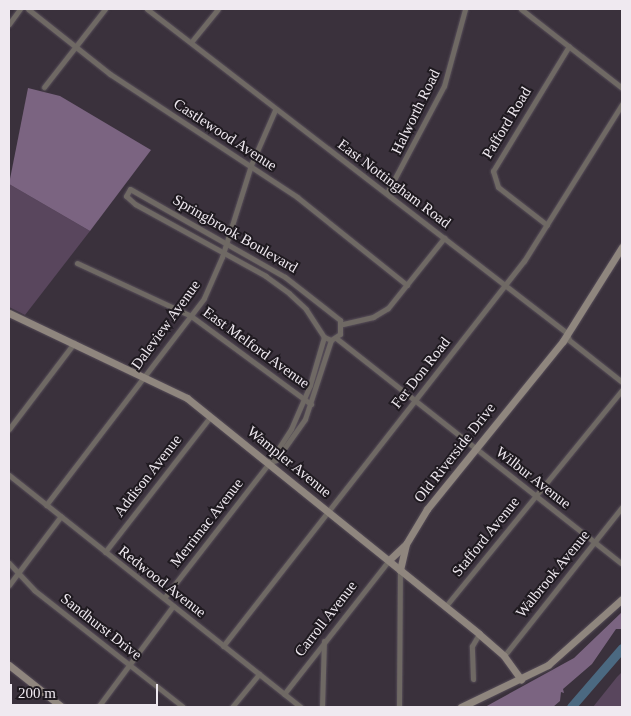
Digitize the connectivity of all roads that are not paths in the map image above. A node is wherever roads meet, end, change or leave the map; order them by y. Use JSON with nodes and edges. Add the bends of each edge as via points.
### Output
{"nodes":[{"id":1,"x":20,"y":9,"type":"edge"},
{"id":2,"x":28,"y":9,"type":"edge"},
{"id":3,"x":105,"y":9,"type":"edge"},
{"id":4,"x":147,"y":9,"type":"edge"},
{"id":5,"x":218,"y":9,"type":"edge"},
{"id":6,"x":465,"y":9,"type":"edge"},
{"id":7,"x":521,"y":9,"type":"edge"},
{"id":8,"x":9,"y":24,"type":"edge"},
{"id":9,"x":192,"y":41,"type":"junction"},
{"id":10,"x":569,"y":46,"type":"junction"},
{"id":11,"x":74,"y":48,"type":"junction"},
{"id":12,"x":44,"y":87,"type":"dead end"},
{"id":13,"x":622,"y":88,"type":"edge"},
{"id":14,"x":622,"y":104,"type":"edge"},
{"id":15,"x":275,"y":110,"type":"junction"},
{"id":16,"x":251,"y":165,"type":"junction"},
{"id":17,"x":387,"y":193,"type":"junction"},
{"id":18,"x":547,"y":225,"type":"junction"},
{"id":19,"x":444,"y":238,"type":"junction"},
{"id":20,"x":227,"y":242,"type":"junction"},
{"id":21,"x":622,"y":247,"type":"edge"},
{"id":22,"x":224,"y":252,"type":"junction"},
{"id":23,"x":77,"y":263,"type":"dead end"},
{"id":24,"x":407,"y":285,"type":"junction"},
{"id":25,"x":505,"y":285,"type":"junction"},
{"id":26,"x":9,"y":314,"type":"edge"},
{"id":27,"x":191,"y":316,"type":"junction"},
{"id":28,"x":343,"y":324,"type":"junction"},
{"id":29,"x":567,"y":333,"type":"junction"},
{"id":30,"x":324,"y":337,"type":"junction"},
{"id":31,"x":334,"y":339,"type":"junction"},
{"id":32,"x":74,"y":344,"type":"junction"},
{"id":33,"x":145,"y":377,"type":"junction"},
{"id":34,"x":622,"y":382,"type":"edge"},
{"id":35,"x":622,"y":390,"type":"edge"},
{"id":36,"x":305,"y":399,"type":"junction"},
{"id":37,"x":414,"y":401,"type":"junction"},
{"id":38,"x":311,"y":404,"type":"junction"},
{"id":39,"x":210,"y":416,"type":"junction"},
{"id":40,"x":9,"y":429,"type":"edge"},
{"id":41,"x":476,"y":448,"type":"junction"},
{"id":42,"x":269,"y":463,"type":"junction"},
{"id":43,"x":9,"y":475,"type":"edge"},
{"id":44,"x":536,"y":496,"type":"junction"},
{"id":45,"x":46,"y":505,"type":"junction"},
{"id":46,"x":622,"y":507,"type":"edge"},
{"id":47,"x":328,"y":512,"type":"junction"},
{"id":48,"x":61,"y":516,"type":"junction"},
{"id":49,"x":595,"y":542,"type":"junction"},
{"id":50,"x":406,"y":544,"type":"junction"},
{"id":51,"x":105,"y":552,"type":"junction"},
{"id":52,"x":389,"y":560,"type":"junction"},
{"id":53,"x":622,"y":562,"type":"edge"},
{"id":54,"x":9,"y":563,"type":"edge"},
{"id":55,"x":400,"y":570,"type":"junction"},
{"id":56,"x":19,"y":572,"type":"junction"},
{"id":57,"x":9,"y":585,"type":"edge"},
{"id":58,"x":164,"y":598,"type":"junction"},
{"id":59,"x":622,"y":599,"type":"edge"},
{"id":60,"x":173,"y":606,"type":"junction"},
{"id":61,"x":446,"y":607,"type":"junction"},
{"id":62,"x":478,"y":634,"type":"junction"},
{"id":63,"x":324,"y":641,"type":"junction"},
{"id":64,"x":224,"y":646,"type":"junction"},
{"id":65,"x":504,"y":656,"type":"junction"},
{"id":66,"x":9,"y":665,"type":"edge"},
{"id":67,"x":129,"y":665,"type":"junction"},
{"id":68,"x":259,"y":674,"type":"junction"},
{"id":69,"x":473,"y":679,"type":"dead end"},
{"id":70,"x":521,"y":679,"type":"junction"},
{"id":71,"x":284,"y":694,"type":"junction"},
{"id":72,"x":62,"y":707,"type":"edge"},
{"id":73,"x":98,"y":707,"type":"edge"},
{"id":74,"x":183,"y":707,"type":"edge"},
{"id":75,"x":232,"y":707,"type":"edge"},
{"id":76,"x":301,"y":707,"type":"edge"},
{"id":77,"x":322,"y":707,"type":"edge"},
{"id":78,"x":399,"y":707,"type":"edge"},
{"id":79,"x":460,"y":707,"type":"edge"}],
"edges":[{"from":1,"to":8,"type":"street"},
{"from":2,"to":11,"type":"street","name":"Castlewood Avenue"},
{"from":3,"to":11,"type":"street"},
{"from":4,"to":9,"type":"street","name":"East Nottingham Road"},
{"from":5,"to":9,"type":"street"},
{"from":6,"to":17,"type":"street","name":"Halworth Road","via":[[444,86]]},
{"from":7,"to":10,"type":"street"},
{"from":9,"to":15,"type":"street","name":"East Nottingham Road"},
{"from":10,"to":13,"type":"street"},
{"from":10,"to":18,"type":"street","name":"Pafford Road","via":[[493,171],[498,187]]},
{"from":11,"to":12,"type":"street"},
{"from":11,"to":16,"type":"street","name":"Castlewood Avenue","via":[[133,90]]},
{"from":14,"to":18,"type":"street","name":"Fer Don Road"},
{"from":15,"to":16,"type":"street","name":"Daleview Avenue"},
{"from":15,"to":17,"type":"street","name":"East Nottingham Road"},
{"from":16,"to":20,"type":"street","name":"Daleview Avenue"},
{"from":16,"to":24,"type":"street","name":"Castlewood Avenue","via":[[332,224]]},
{"from":17,"to":19,"type":"street","name":"East Nottingham Road"},
{"from":18,"to":25,"type":"street","name":"Fer Don Road"},
{"from":19,"to":24,"type":"street"},
{"from":19,"to":25,"type":"street","name":"East Nottingham Road"},
{"from":20,"to":22,"type":"street","name":"Daleview Avenue"},
{"from":20,"to":22,"type":"street","name":"Springbrook Boulevard","via":[[135,190],[125,192],[136,204]]},
{"from":20,"to":28,"type":"street","name":"Springbrook Boulevard","via":[[285,277]]},
{"from":21,"to":29,"type":"street","name":"Old Riverside Drive"},
{"from":22,"to":27,"type":"street","name":"Daleview Avenue","via":[[211,285]]},
{"from":22,"to":30,"type":"street","name":"Springbrook Boulevard","via":[[289,293],[306,309]]},
{"from":23,"to":27,"type":"street","name":"East Melford Avenue"},
{"from":24,"to":28,"type":"street","via":[[380,313]]},
{"from":25,"to":29,"type":"street","name":"East Nottingham Road"},
{"from":25,"to":37,"type":"street","name":"Fer Don Road"},
{"from":26,"to":32,"type":"street","name":"Wampler Avenue"},
{"from":27,"to":33,"type":"street","name":"Daleview Avenue"},
{"from":27,"to":36,"type":"street","name":"East Melford Avenue","via":[[258,361]]},
{"from":28,"to":31,"type":"street"},
{"from":29,"to":34,"type":"street","name":"East Nottingham Road","via":[[569,340]]},
{"from":29,"to":41,"type":"street","name":"Old Riverside Drive"},
{"from":30,"to":31,"type":"street"},
{"from":30,"to":36,"type":"street","name":"Merrimac Avenue"},
{"from":31,"to":37,"type":"street","name":"Wilbur Avenue"},
{"from":31,"to":38,"type":"street","name":"Merrimac Avenue"},
{"from":32,"to":33,"type":"street","name":"Wampler Avenue"},
{"from":32,"to":40,"type":"street"},
{"from":33,"to":39,"type":"street","name":"Wampler Avenue","via":[[179,393]]},
{"from":33,"to":45,"type":"street","name":"Daleview Avenue"},
{"from":35,"to":44,"type":"street","name":"Stafford Avenue"},
{"from":36,"to":38,"type":"street","name":"East Melford Avenue"},
{"from":36,"to":42,"type":"street","name":"Merrimac Avenue"},
{"from":37,"to":41,"type":"street","name":"Wilbur Avenue"},
{"from":37,"to":47,"type":"street","name":"Fer Don Road"},
{"from":38,"to":42,"type":"street","name":"Merrimac Avenue","via":[[296,434],[276,460]]},
{"from":39,"to":42,"type":"street","name":"Wampler Avenue"},
{"from":39,"to":51,"type":"street","name":"Addison Avenue"},
{"from":41,"to":44,"type":"street","name":"Wilbur Avenue"},
{"from":41,"to":50,"type":"street","name":"Old Riverside Drive","via":[[428,509]]},
{"from":42,"to":47,"type":"street","name":"Wampler Avenue"},
{"from":42,"to":58,"type":"street","name":"Merrimac Avenue"},
{"from":43,"to":45,"type":"street","name":"Redwood Avenue"},
{"from":44,"to":49,"type":"street","name":"Wilbur Avenue"},
{"from":44,"to":61,"type":"street","name":"Stafford Avenue"},
{"from":45,"to":48,"type":"street","name":"Redwood Avenue"},
{"from":46,"to":49,"type":"street","name":"Walbrook Avenue"},
{"from":47,"to":52,"type":"street","name":"Wampler Avenue"},
{"from":47,"to":64,"type":"street","name":"Fer Don Road"},
{"from":48,"to":51,"type":"street","name":"Redwood Avenue"},
{"from":48,"to":56,"type":"street"},
{"from":49,"to":53,"type":"street","name":"Wilbur Avenue"},
{"from":49,"to":65,"type":"street","name":"Walbrook Avenue"},
{"from":50,"to":52,"type":"street"},
{"from":50,"to":55,"type":"street","name":"Old Riverside Drive"},
{"from":51,"to":58,"type":"street","name":"Redwood Avenue"},
{"from":52,"to":55,"type":"street","name":"Wampler Avenue"},
{"from":52,"to":63,"type":"street","name":"Carroll Avenue"},
{"from":54,"to":56,"type":"street","name":"Sandhurst Drive"},
{"from":55,"to":61,"type":"street","name":"Wampler Avenue"},
{"from":55,"to":78,"type":"street","name":"Old Riverside Drive"},
{"from":56,"to":57,"type":"street"},
{"from":56,"to":67,"type":"street","name":"Sandhurst Drive","via":[[34,590]]},
{"from":58,"to":60,"type":"street","name":"Redwood Avenue"},
{"from":59,"to":70,"type":"street","via":[[569,650]]},
{"from":60,"to":64,"type":"street","name":"Redwood Avenue"},
{"from":60,"to":67,"type":"street"},
{"from":61,"to":62,"type":"street","name":"Wampler Avenue"},
{"from":62,"to":65,"type":"street","name":"Wampler Avenue"},
{"from":62,"to":69,"type":"street","via":[[472,646]]},
{"from":63,"to":71,"type":"street","name":"Carroll Avenue"},
{"from":63,"to":77,"type":"street"},
{"from":64,"to":68,"type":"street","name":"Redwood Avenue"},
{"from":65,"to":70,"type":"street","name":"Wampler Avenue"},
{"from":66,"to":72,"type":"street"},
{"from":67,"to":73,"type":"street"},
{"from":67,"to":74,"type":"street","name":"Sandhurst Drive"},
{"from":68,"to":71,"type":"street","name":"Redwood Avenue"},
{"from":68,"to":75,"type":"street"},
{"from":70,"to":79,"type":"street"},
{"from":71,"to":76,"type":"street","name":"Redwood Avenue"}]}
